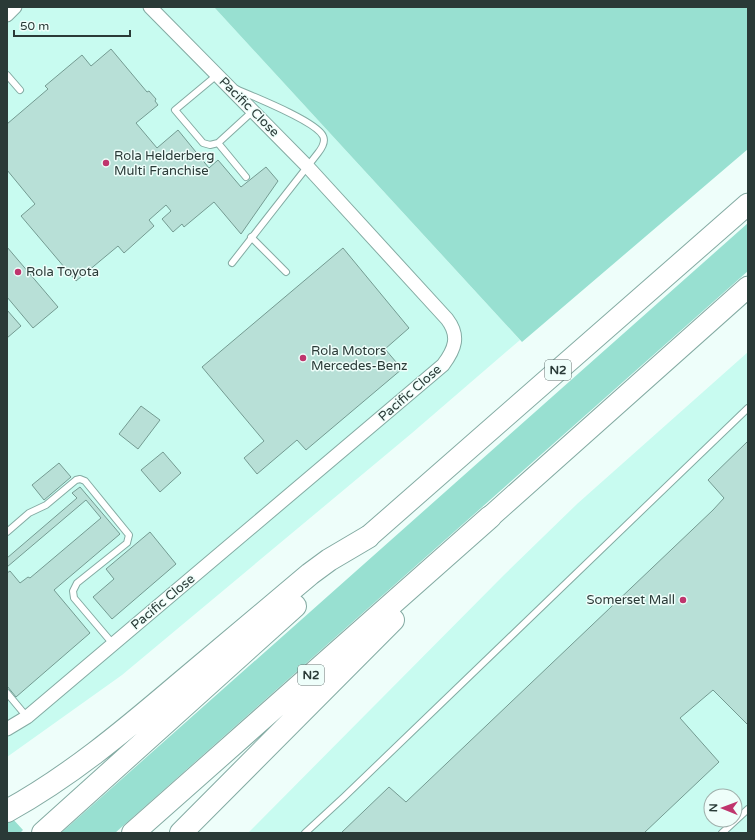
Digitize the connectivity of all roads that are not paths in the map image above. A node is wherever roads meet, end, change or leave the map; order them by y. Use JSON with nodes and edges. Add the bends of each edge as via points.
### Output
{"nodes":[{"id":1,"x":15,"y":7,"type":"edge"},
{"id":2,"x":150,"y":7,"type":"edge"},
{"id":3,"x":7,"y":16,"type":"edge"},
{"id":4,"x":217,"y":75,"type":"junction"},
{"id":5,"x":7,"y":76,"type":"edge"},
{"id":6,"x":229,"y":87,"type":"junction"},
{"id":7,"x":20,"y":90,"type":"dead end"},
{"id":8,"x":253,"y":111,"type":"junction"},
{"id":9,"x":218,"y":143,"type":"junction"},
{"id":10,"x":307,"y":166,"type":"junction"},
{"id":11,"x":246,"y":177,"type":"dead end"},
{"id":12,"x":748,"y":204,"type":"edge"},
{"id":13,"x":251,"y":238,"type":"junction"},
{"id":14,"x":232,"y":263,"type":"dead end"},
{"id":15,"x":286,"y":272,"type":"dead end"},
{"id":16,"x":748,"y":287,"type":"edge"},
{"id":17,"x":748,"y":408,"type":"edge"},
{"id":18,"x":490,"y":517,"type":"junction"},
{"id":19,"x":7,"y":532,"type":"edge"},
{"id":20,"x":368,"y":537,"type":"junction"},
{"id":21,"x":113,"y":644,"type":"junction"},
{"id":22,"x":7,"y":693,"type":"edge"},
{"id":23,"x":28,"y":717,"type":"junction"},
{"id":24,"x":7,"y":729,"type":"edge"},
{"id":25,"x":748,"y":809,"type":"edge"},
{"id":26,"x":7,"y":811,"type":"edge"},
{"id":27,"x":43,"y":833,"type":"edge"},
{"id":28,"x":133,"y":833,"type":"edge"},
{"id":29,"x":181,"y":833,"type":"edge"},
{"id":30,"x":306,"y":833,"type":"edge"},
{"id":31,"x":722,"y":833,"type":"edge"}],
"edges":[{"from":1,"to":3,"type":"street"},
{"from":2,"to":4,"type":"street","name":"Pacific Close"},
{"from":4,"to":6,"type":"street","name":"Pacific Close"},
{"from":4,"to":9,"type":"lane","via":[[175,110],[203,143]]},
{"from":5,"to":7,"type":"lane"},
{"from":6,"to":8,"type":"street","name":"Pacific Close"},
{"from":6,"to":10,"type":"lane","via":[[272,104],[320,132],[324,144]]},
{"from":8,"to":9,"type":"lane"},
{"from":8,"to":10,"type":"street","name":"Pacific Close"},
{"from":9,"to":11,"type":"lane"},
{"from":10,"to":13,"type":"lane"},
{"from":10,"to":21,"type":"street","name":"Pacific Close","via":[[447,319],[455,335],[451,354],[443,365]]},
{"from":12,"to":20,"type":"highway","number":"N2"},
{"from":13,"to":14,"type":"lane"},
{"from":13,"to":15,"type":"lane"},
{"from":16,"to":18,"type":"highway","number":"N2"},
{"from":17,"to":30,"type":"lane"},
{"from":18,"to":28,"type":"highway","number":"N2"},
{"from":18,"to":29,"type":"highway","via":[[385,629]]},
{"from":19,"to":21,"type":"lane","via":[[76,480],[85,481],[129,532],[127,542],[73,588],[74,598]]},
{"from":20,"to":26,"type":"highway","via":[[310,574],[100,749]]},
{"from":20,"to":27,"type":"highway","number":"N2"},
{"from":21,"to":23,"type":"street","name":"Pacific Close"},
{"from":22,"to":23,"type":"lane"},
{"from":23,"to":24,"type":"street","name":"Pacific Close"},
{"from":25,"to":31,"type":"lane"}]}
